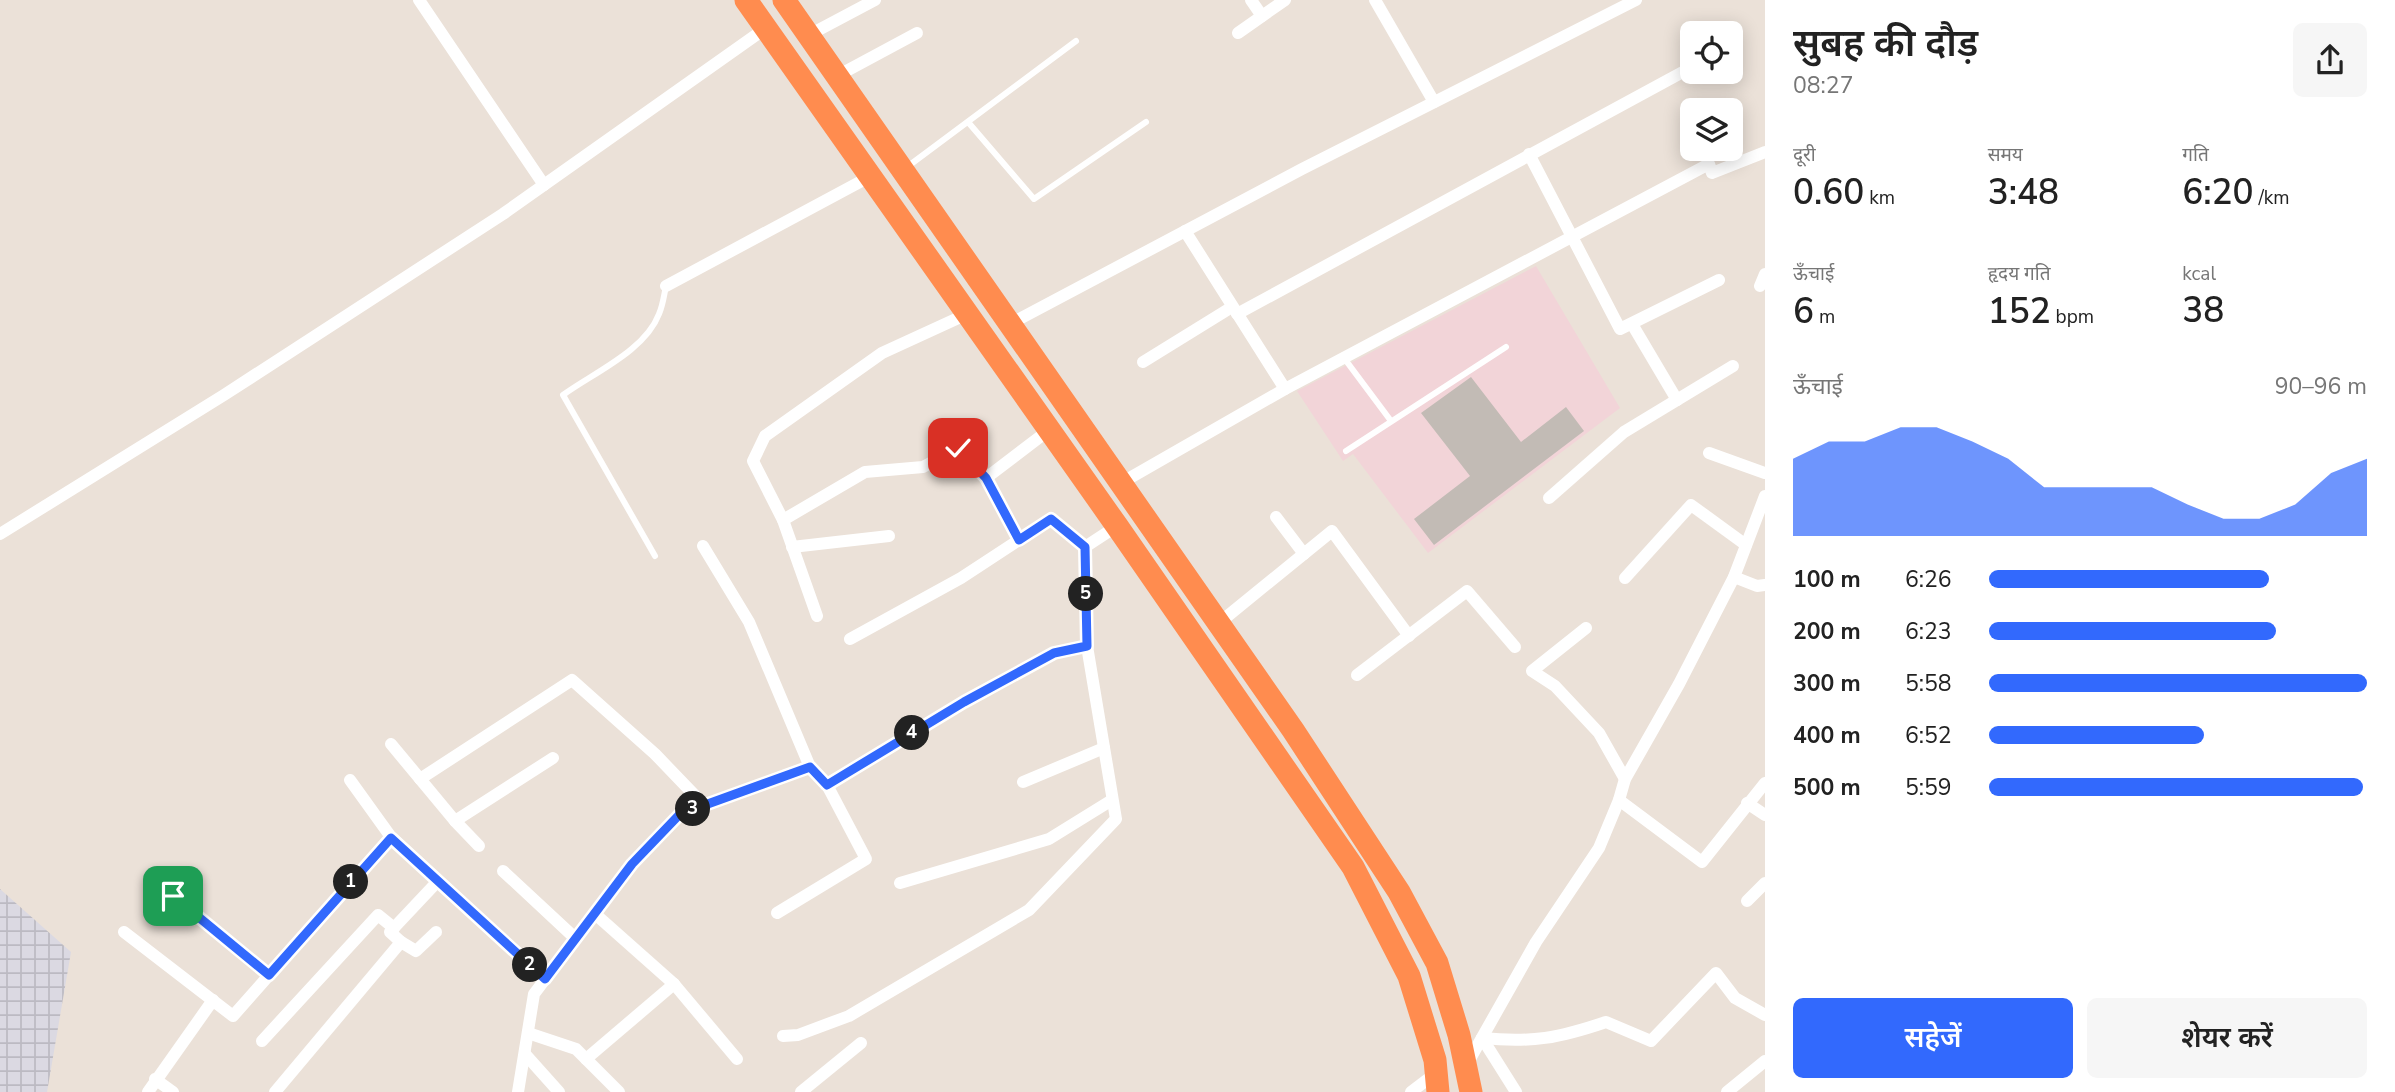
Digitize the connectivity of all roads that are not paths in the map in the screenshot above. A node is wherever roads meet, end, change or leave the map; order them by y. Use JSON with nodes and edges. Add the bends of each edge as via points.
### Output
{"nodes":[{"id":1,"x":419,"y":0,"type":"edge"},
{"id":2,"x":746,"y":0,"type":"edge"},
{"id":3,"x":784,"y":0,"type":"edge"},
{"id":4,"x":875,"y":0,"type":"edge"},
{"id":5,"x":1251,"y":0,"type":"edge"},
{"id":6,"x":1285,"y":0,"type":"edge"},
{"id":7,"x":1375,"y":0,"type":"edge"},
{"id":8,"x":1636,"y":0,"type":"edge"},
{"id":9,"x":1262,"y":16,"type":"junction"},
{"id":10,"x":766,"y":28,"type":"junction"},
{"id":11,"x":916,"y":33,"type":"dead end"},
{"id":12,"x":1238,"y":33,"type":"dead end"},
{"id":13,"x":809,"y":34,"type":"junction"},
{"id":14,"x":1076,"y":41,"type":"dead end"},
{"id":15,"x":1680,"y":73,"type":"edge"},
{"id":16,"x":837,"y":76,"type":"junction"},
{"id":17,"x":1434,"y":102,"type":"junction"},
{"id":18,"x":968,"y":122,"type":"junction"},
{"id":19,"x":1146,"y":122,"type":"dead end"},
{"id":20,"x":1765,"y":152,"type":"edge"},
{"id":21,"x":1529,"y":154,"type":"junction"},
{"id":22,"x":903,"y":170,"type":"junction"},
{"id":23,"x":871,"y":176,"type":"junction"},
{"id":24,"x":544,"y":185,"type":"junction"},
{"id":25,"x":1185,"y":231,"type":"junction"},
{"id":26,"x":1572,"y":237,"type":"junction"},
{"id":27,"x":1719,"y":280,"type":"dead end"},
{"id":28,"x":666,"y":286,"type":"joint"},
{"id":29,"x":1235,"y":310,"type":"junction"},
{"id":30,"x":967,"y":314,"type":"junction"},
{"id":31,"x":1010,"y":324,"type":"junction"},
{"id":32,"x":1632,"y":324,"type":"junction"},
{"id":33,"x":1506,"y":347,"type":"dead end"},
{"id":34,"x":1344,"y":358,"type":"junction"},
{"id":35,"x":1143,"y":362,"type":"dead end"},
{"id":36,"x":1733,"y":366,"type":"dead end"},
{"id":37,"x":1285,"y":389,"type":"junction"},
{"id":38,"x":1677,"y":400,"type":"junction"},
{"id":39,"x":1391,"y":421,"type":"junction"},
{"id":40,"x":1049,"y":430,"type":"junction"},
{"id":41,"x":1346,"y":450,"type":"dead end"},
{"id":42,"x":1709,"y":453,"type":"dead end"},
{"id":43,"x":1765,"y":473,"type":"edge"},
{"id":44,"x":986,"y":478,"type":"junction"},
{"id":45,"x":1122,"y":483,"type":"junction"},
{"id":46,"x":1765,"y":496,"type":"edge"},
{"id":47,"x":1549,"y":498,"type":"dead end"},
{"id":48,"x":1276,"y":517,"type":"dead end"},
{"id":49,"x":783,"y":520,"type":"junction"},
{"id":50,"x":1117,"y":526,"type":"junction"},
{"id":51,"x":0,"y":534,"type":"edge"},
{"id":52,"x":889,"y":536,"type":"dead end"},
{"id":53,"x":1019,"y":540,"type":"junction"},
{"id":54,"x":1746,"y":545,"type":"junction"},
{"id":55,"x":703,"y":546,"type":"dead end"},
{"id":56,"x":792,"y":547,"type":"junction"},
{"id":57,"x":1085,"y":547,"type":"junction"},
{"id":58,"x":1304,"y":554,"type":"junction"},
{"id":59,"x":655,"y":556,"type":"dead end"},
{"id":60,"x":1734,"y":577,"type":"junction"},
{"id":61,"x":1625,"y":578,"type":"dead end"},
{"id":62,"x":1765,"y":585,"type":"edge"},
{"id":63,"x":817,"y":616,"type":"dead end"},
{"id":64,"x":1219,"y":623,"type":"junction"},
{"id":65,"x":1586,"y":628,"type":"dead end"},
{"id":66,"x":1409,"y":636,"type":"junction"},
{"id":67,"x":850,"y":639,"type":"dead end"},
{"id":68,"x":1087,"y":646,"type":"junction"},
{"id":69,"x":1515,"y":647,"type":"dead end"},
{"id":70,"x":1357,"y":675,"type":"dead end"},
{"id":71,"x":391,"y":744,"type":"dead end"},
{"id":72,"x":1104,"y":748,"type":"junction"},
{"id":73,"x":553,"y":758,"type":"dead end"},
{"id":74,"x":810,"y":767,"type":"junction"},
{"id":75,"x":420,"y":779,"type":"junction"},
{"id":76,"x":1625,"y":779,"type":"junction"},
{"id":77,"x":350,"y":780,"type":"dead end"},
{"id":78,"x":1023,"y":782,"type":"dead end"},
{"id":79,"x":1765,"y":783,"type":"edge"},
{"id":80,"x":827,"y":785,"type":"junction"},
{"id":81,"x":1112,"y":800,"type":"junction"},
{"id":82,"x":1619,"y":800,"type":"junction"},
{"id":83,"x":1747,"y":803,"type":"junction"},
{"id":84,"x":704,"y":805,"type":"junction"},
{"id":85,"x":1765,"y":815,"type":"edge"},
{"id":86,"x":455,"y":821,"type":"junction"},
{"id":87,"x":391,"y":838,"type":"junction"},
{"id":88,"x":479,"y":846,"type":"dead end"},
{"id":89,"x":503,"y":871,"type":"dead end"},
{"id":90,"x":438,"y":881,"type":"junction"},
{"id":91,"x":900,"y":883,"type":"dead end"},
{"id":92,"x":1765,"y":883,"type":"edge"},
{"id":93,"x":173,"y":896,"type":"dead end"},
{"id":94,"x":1747,"y":901,"type":"dead end"},
{"id":95,"x":594,"y":913,"type":"junction"},
{"id":96,"x":776,"y":913,"type":"dead end"},
{"id":97,"x":394,"y":928,"type":"junction"},
{"id":98,"x":124,"y":932,"type":"dead end"},
{"id":99,"x":436,"y":932,"type":"dead end"},
{"id":100,"x":575,"y":938,"type":"junction"},
{"id":101,"x":401,"y":942,"type":"junction"},
{"id":102,"x":269,"y":975,"type":"junction"},
{"id":103,"x":545,"y":979,"type":"junction"},
{"id":104,"x":674,"y":984,"type":"junction"},
{"id":105,"x":213,"y":1000,"type":"junction"},
{"id":106,"x":1765,"y":1015,"type":"edge"},
{"id":107,"x":528,"y":1033,"type":"junction"},
{"id":108,"x":783,"y":1036,"type":"dead end"},
{"id":109,"x":1482,"y":1038,"type":"junction"},
{"id":110,"x":262,"y":1041,"type":"dead end"},
{"id":111,"x":861,"y":1043,"type":"dead end"},
{"id":112,"x":525,"y":1054,"type":"junction"},
{"id":113,"x":586,"y":1059,"type":"junction"},
{"id":114,"x":737,"y":1059,"type":"dead end"},
{"id":115,"x":1765,"y":1061,"type":"edge"},
{"id":116,"x":1466,"y":1067,"type":"junction"},
{"id":117,"x":155,"y":1079,"type":"junction"},
{"id":118,"x":1437,"y":1082,"type":"edge"},
{"id":119,"x":148,"y":1092,"type":"edge"},
{"id":120,"x":173,"y":1092,"type":"edge"},
{"id":121,"x":275,"y":1092,"type":"edge"},
{"id":122,"x":518,"y":1092,"type":"edge"},
{"id":123,"x":559,"y":1092,"type":"edge"},
{"id":124,"x":619,"y":1092,"type":"edge"},
{"id":125,"x":801,"y":1092,"type":"edge"},
{"id":126,"x":1411,"y":1092,"type":"edge"},
{"id":127,"x":1471,"y":1092,"type":"edge"},
{"id":128,"x":1516,"y":1092,"type":"edge"},
{"id":129,"x":1727,"y":1092,"type":"edge"}],
"edges":[{"from":1,"to":24,"type":"street"},
{"from":2,"to":10,"type":"highway"},
{"from":3,"to":13,"type":"highway"},
{"from":4,"to":13,"type":"street"},
{"from":5,"to":9,"type":"street"},
{"from":6,"to":9,"type":"street"},
{"from":7,"to":17,"type":"street"},
{"from":8,"to":17,"type":"street"},
{"from":9,"to":12,"type":"street"},
{"from":10,"to":23,"type":"highway"},
{"from":10,"to":24,"type":"street"},
{"from":11,"to":16,"type":"street"},
{"from":13,"to":16,"type":"highway"},
{"from":14,"to":18,"type":"lane"},
{"from":15,"to":21,"type":"street"},
{"from":16,"to":22,"type":"highway"},
{"from":17,"to":25,"type":"street"},
{"from":18,"to":19,"type":"lane","via":[[1034,199]]},
{"from":18,"to":22,"type":"lane"},
{"from":20,"to":26,"type":"street","via":[[1712,173],[1709,164]]},
{"from":21,"to":26,"type":"street"},
{"from":21,"to":29,"type":"street"},
{"from":22,"to":31,"type":"highway"},
{"from":23,"to":28,"type":"street"},
{"from":23,"to":30,"type":"highway"},
{"from":24,"to":51,"type":"street","via":[[224,395]]},
{"from":25,"to":29,"type":"street"},
{"from":25,"to":31,"type":"street"},
{"from":26,"to":32,"type":"street","via":[[1620,330]]},
{"from":26,"to":34,"type":"street"},
{"from":27,"to":32,"type":"street"},
{"from":28,"to":59,"type":"lane","via":[[648,334],[563,396]]},
{"from":29,"to":35,"type":"street"},
{"from":29,"to":37,"type":"street"},
{"from":30,"to":40,"type":"highway"},
{"from":30,"to":49,"type":"street","via":[[882,353],[765,436],[753,461]]},
{"from":31,"to":45,"type":"highway"},
{"from":32,"to":38,"type":"street"},
{"from":33,"to":39,"type":"lane"},
{"from":34,"to":37,"type":"street"},
{"from":34,"to":39,"type":"lane"},
{"from":36,"to":38,"type":"street"},
{"from":37,"to":45,"type":"street"},
{"from":38,"to":47,"type":"street","via":[[1624,432]]},
{"from":39,"to":41,"type":"lane"},
{"from":40,"to":44,"type":"street"},
{"from":40,"to":50,"type":"highway"},
{"from":42,"to":43,"type":"street"},
{"from":44,"to":49,"type":"street","via":[[958,448],[923,467],[865,472]]},
{"from":44,"to":53,"type":"street"},
{"from":45,"to":64,"type":"highway"},
{"from":46,"to":54,"type":"street"},
{"from":48,"to":58,"type":"street"},
{"from":49,"to":56,"type":"street"},
{"from":50,"to":57,"type":"street"},
{"from":50,"to":118,"type":"highway","via":[[1353,867],[1409,976],[1435,1059]]},
{"from":52,"to":56,"type":"street"},
{"from":53,"to":57,"type":"street","via":[[1051,519]]},
{"from":53,"to":67,"type":"street"},
{"from":54,"to":60,"type":"street"},
{"from":54,"to":61,"type":"street","via":[[1691,505]]},
{"from":55,"to":74,"type":"street","via":[[749,622]]},
{"from":56,"to":63,"type":"street"},
{"from":57,"to":68,"type":"street"},
{"from":58,"to":64,"type":"street"},
{"from":58,"to":66,"type":"street","via":[[1332,531]]},
{"from":60,"to":62,"type":"street"},
{"from":60,"to":76,"type":"street"},
{"from":64,"to":116,"type":"highway","via":[[1399,892],[1437,963]]},
{"from":65,"to":76,"type":"street","via":[[1532,671],[1555,686],[1599,733]]},
{"from":66,"to":69,"type":"street","via":[[1467,591]]},
{"from":66,"to":70,"type":"street"},
{"from":68,"to":72,"type":"street"},
{"from":68,"to":80,"type":"street","via":[[1042,659]]},
{"from":71,"to":75,"type":"street"},
{"from":72,"to":78,"type":"street"},
{"from":72,"to":81,"type":"street"},
{"from":73,"to":86,"type":"street"},
{"from":74,"to":80,"type":"street"},
{"from":74,"to":84,"type":"street"},
{"from":75,"to":84,"type":"street","via":[[572,680]]},
{"from":75,"to":86,"type":"street"},
{"from":76,"to":82,"type":"street"},
{"from":77,"to":87,"type":"street"},
{"from":79,"to":83,"type":"street"},
{"from":80,"to":96,"type":"street","via":[[866,859]]},
{"from":81,"to":91,"type":"street","via":[[1049,839]]},
{"from":81,"to":108,"type":"street","via":[[1116,819],[1029,910],[849,1016]]},
{"from":82,"to":83,"type":"street","via":[[1702,862]]},
{"from":82,"to":109,"type":"street","via":[[1599,848],[1536,942]]},
{"from":83,"to":85,"type":"street"},
{"from":84,"to":95,"type":"street","via":[[680,814]]},
{"from":86,"to":88,"type":"street"},
{"from":87,"to":90,"type":"street"},
{"from":87,"to":102,"type":"street"},
{"from":89,"to":100,"type":"street"},
{"from":90,"to":97,"type":"street"},
{"from":90,"to":103,"type":"street"},
{"from":92,"to":94,"type":"street"},
{"from":93,"to":102,"type":"street"},
{"from":95,"to":100,"type":"street"},
{"from":95,"to":104,"type":"street"},
{"from":97,"to":101,"type":"street","via":[[390,932]]},
{"from":97,"to":110,"type":"street","via":[[378,915]]},
{"from":98,"to":105,"type":"street"},
{"from":99,"to":101,"type":"street","via":[[416,951]]},
{"from":100,"to":103,"type":"street"},
{"from":101,"to":121,"type":"street"},
{"from":102,"to":105,"type":"street","via":[[233,1016]]},
{"from":103,"to":107,"type":"street","via":[[534,994]]},
{"from":104,"to":113,"type":"street"},
{"from":104,"to":114,"type":"street"},
{"from":105,"to":117,"type":"street"},
{"from":106,"to":109,"type":"street","via":[[1735,999],[1716,973],[1651,1041],[1606,1022],[1567,1036],[1518,1042]]},
{"from":107,"to":112,"type":"street"},
{"from":107,"to":113,"type":"street","via":[[576,1049]]},
{"from":109,"to":116,"type":"street"},
{"from":109,"to":128,"type":"street"},
{"from":111,"to":125,"type":"street"},
{"from":112,"to":122,"type":"street"},
{"from":112,"to":123,"type":"street"},
{"from":113,"to":124,"type":"street"},
{"from":115,"to":129,"type":"street"},
{"from":116,"to":127,"type":"highway"},
{"from":117,"to":119,"type":"street"},
{"from":117,"to":120,"type":"street"},
{"from":118,"to":126,"type":"street"}]}
